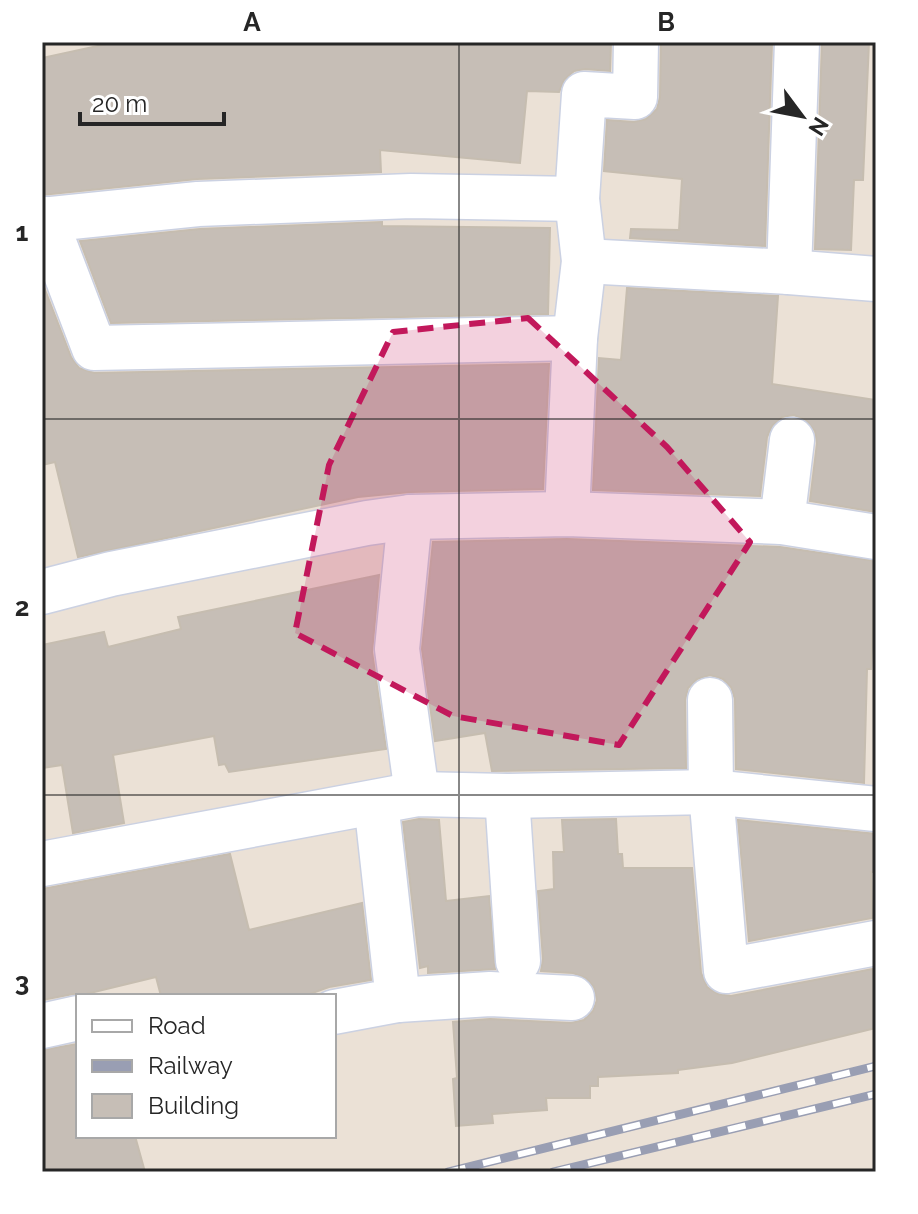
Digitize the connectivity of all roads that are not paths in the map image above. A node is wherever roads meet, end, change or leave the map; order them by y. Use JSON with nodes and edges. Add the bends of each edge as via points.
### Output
{"nodes":[{"id":1,"x":636,"y":42,"type":"edge"},
{"id":2,"x":797,"y":42,"type":"edge"},
{"id":3,"x":577,"y":199,"type":"junction"},
{"id":4,"x":43,"y":219,"type":"edge"},
{"id":5,"x":584,"y":261,"type":"junction"},
{"id":6,"x":789,"y":272,"type":"junction"},
{"id":7,"x":876,"y":279,"type":"edge"},
{"id":8,"x":575,"y":338,"type":"junction"},
{"id":9,"x":792,"y":440,"type":"dead end"},
{"id":10,"x":567,"y":514,"type":"junction"},
{"id":11,"x":410,"y":517,"type":"junction"},
{"id":12,"x":782,"y":522,"type":"junction"},
{"id":13,"x":876,"y":537,"type":"edge"},
{"id":14,"x":42,"y":592,"type":"edge"},
{"id":15,"x":710,"y":700,"type":"dead end"},
{"id":16,"x":711,"y":792,"type":"junction"},
{"id":17,"x":507,"y":796,"type":"junction"},
{"id":18,"x":396,"y":798,"type":"junction"},
{"id":19,"x":876,"y":809,"type":"edge"},
{"id":20,"x":42,"y":864,"type":"edge"},
{"id":21,"x":876,"y":943,"type":"edge"},
{"id":22,"x":518,"y":961,"type":"dead end"},
{"id":23,"x":572,"y":998,"type":"dead end"},
{"id":24,"x":398,"y":1000,"type":"junction"},
{"id":25,"x":336,"y":1012,"type":"edge"},
{"id":26,"x":76,"y":1018,"type":"edge"},
{"id":27,"x":42,"y":1026,"type":"edge"}],
"edges":[{"from":1,"to":3,"type":"street","via":[[635,97],[584,94]]},
{"from":2,"to":6,"type":"street"},
{"from":3,"to":4,"type":"street","via":[[411,196],[274,201]]},
{"from":3,"to":5,"type":"street"},
{"from":4,"to":8,"type":"street","via":[[94,348]]},
{"from":5,"to":6,"type":"street"},
{"from":5,"to":8,"type":"street"},
{"from":6,"to":7,"type":"street"},
{"from":8,"to":10,"type":"street"},
{"from":9,"to":12,"type":"street"},
{"from":10,"to":11,"type":"street"},
{"from":10,"to":12,"type":"street"},
{"from":11,"to":14,"type":"street"},
{"from":11,"to":18,"type":"street","via":[[397,649]]},
{"from":12,"to":13,"type":"street"},
{"from":15,"to":16,"type":"street"},
{"from":16,"to":17,"type":"street"},
{"from":16,"to":19,"type":"street"},
{"from":16,"to":21,"type":"street","via":[[726,971]]},
{"from":17,"to":18,"type":"street"},
{"from":17,"to":22,"type":"street"},
{"from":18,"to":20,"type":"street"},
{"from":18,"to":24,"type":"street"},
{"from":23,"to":24,"type":"street","via":[[490,994]]},
{"from":24,"to":25,"type":"street"},
{"from":26,"to":27,"type":"street"}]}
